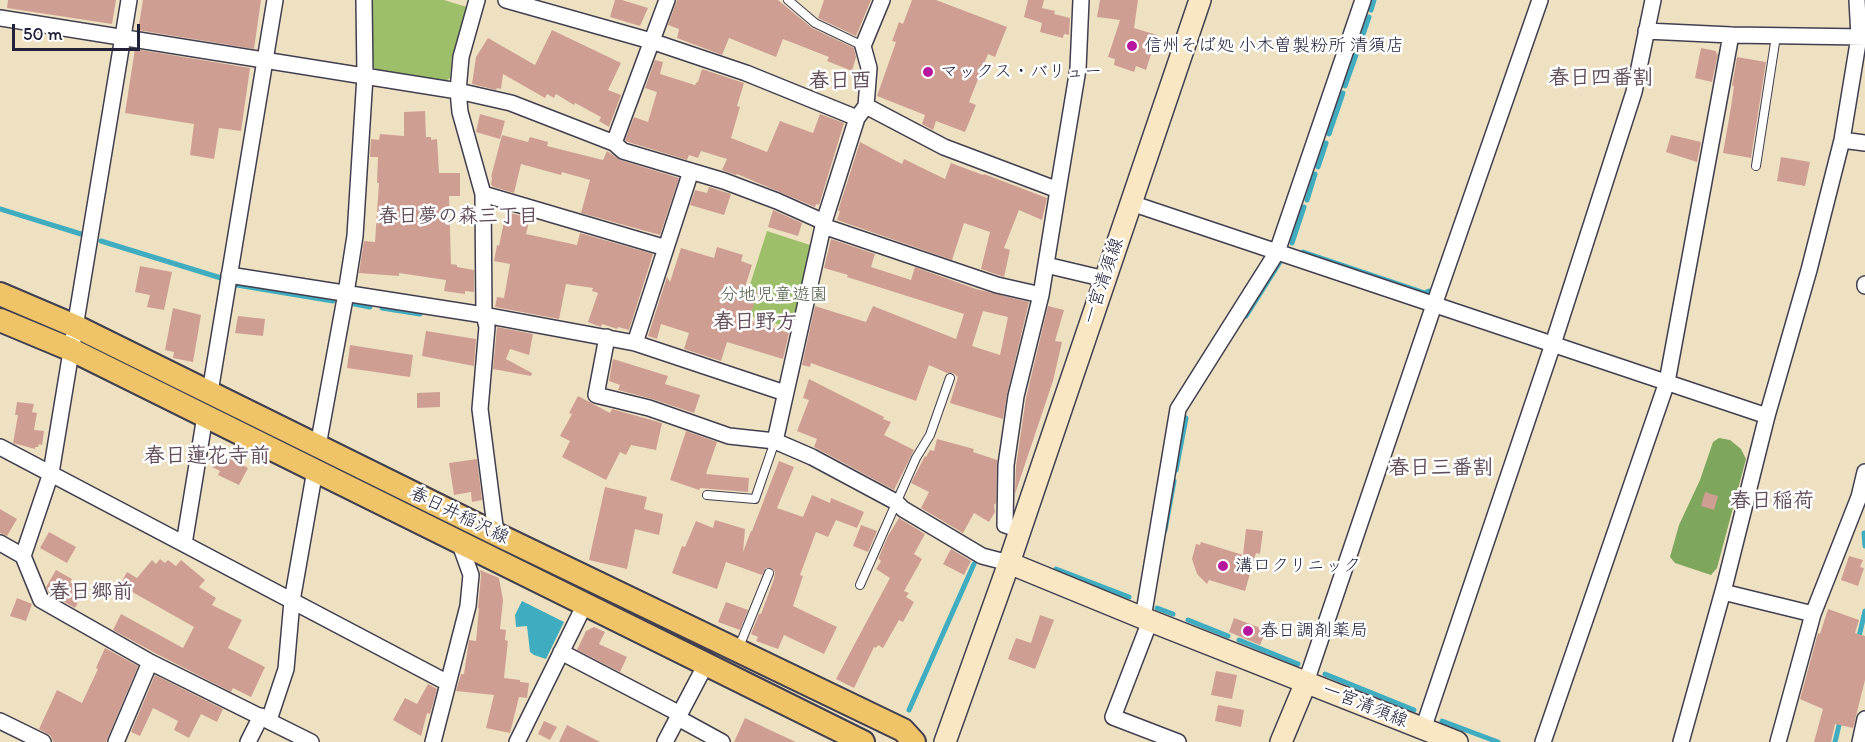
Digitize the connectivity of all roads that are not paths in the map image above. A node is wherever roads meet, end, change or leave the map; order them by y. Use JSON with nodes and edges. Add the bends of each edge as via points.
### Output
{"nodes":[{"id":1,"x":129,"y":0,"type":"edge"},
{"id":2,"x":275,"y":0,"type":"edge"},
{"id":3,"x":364,"y":0,"type":"edge"},
{"id":4,"x":477,"y":0,"type":"edge"},
{"id":5,"x":506,"y":0,"type":"edge"},
{"id":6,"x":667,"y":0,"type":"edge"},
{"id":7,"x":788,"y":0,"type":"edge"},
{"id":8,"x":882,"y":0,"type":"edge"},
{"id":9,"x":1081,"y":0,"type":"edge"},
{"id":10,"x":1200,"y":0,"type":"edge"},
{"id":11,"x":1363,"y":0,"type":"edge"},
{"id":12,"x":1540,"y":0,"type":"edge"},
{"id":13,"x":1653,"y":0,"type":"edge"},
{"id":14,"x":1857,"y":0,"type":"edge"},
{"id":15,"x":0,"y":18,"type":"edge"},
{"id":16,"x":1646,"y":31,"type":"junction"},
{"id":17,"x":1731,"y":35,"type":"junction"},
{"id":18,"x":1776,"y":36,"type":"junction"},
{"id":19,"x":1862,"y":37,"type":"edge"},
{"id":20,"x":123,"y":38,"type":"junction"},
{"id":21,"x":651,"y":41,"type":"junction"},
{"id":22,"x":863,"y":46,"type":"junction"},
{"id":23,"x":265,"y":60,"type":"junction"},
{"id":24,"x":365,"y":76,"type":"junction"},
{"id":25,"x":458,"y":91,"type":"junction"},
{"id":26,"x":862,"y":112,"type":"junction"},
{"id":27,"x":1842,"y":140,"type":"junction"},
{"id":28,"x":614,"y":143,"type":"junction"},
{"id":29,"x":1865,"y":143,"type":"edge"},
{"id":30,"x":1756,"y":166,"type":"dead end"},
{"id":31,"x":691,"y":171,"type":"junction"},
{"id":32,"x":1058,"y":190,"type":"junction"},
{"id":33,"x":483,"y":194,"type":"junction"},
{"id":34,"x":1131,"y":203,"type":"junction"},
{"id":35,"x":823,"y":224,"type":"junction"},
{"id":36,"x":666,"y":248,"type":"junction"},
{"id":37,"x":1277,"y":252,"type":"junction"},
{"id":38,"x":1046,"y":265,"type":"junction"},
{"id":39,"x":229,"y":275,"type":"junction"},
{"id":40,"x":1105,"y":279,"type":"junction"},
{"id":41,"x":346,"y":293,"type":"junction"},
{"id":42,"x":0,"y":294,"type":"edge"},
{"id":43,"x":1041,"y":295,"type":"junction"},
{"id":44,"x":1434,"y":305,"type":"junction"},
{"id":45,"x":484,"y":315,"type":"junction"},
{"id":46,"x":0,"y":320,"type":"edge"},
{"id":47,"x":75,"y":326,"type":"junction"},
{"id":48,"x":607,"y":337,"type":"junction"},
{"id":49,"x":635,"y":343,"type":"junction"},
{"id":50,"x":1553,"y":344,"type":"junction"},
{"id":51,"x":72,"y":350,"type":"junction"},
{"id":52,"x":950,"y":378,"type":"dead end"},
{"id":53,"x":1667,"y":382,"type":"junction"},
{"id":54,"x":210,"y":392,"type":"junction"},
{"id":55,"x":785,"y":393,"type":"junction"},
{"id":56,"x":206,"y":416,"type":"junction"},
{"id":57,"x":1767,"y":416,"type":"junction"},
{"id":58,"x":775,"y":441,"type":"junction"},
{"id":59,"x":318,"y":446,"type":"junction"},
{"id":60,"x":0,"y":447,"type":"edge"},
{"id":61,"x":315,"y":470,"type":"junction"},
{"id":62,"x":51,"y":472,"type":"junction"},
{"id":63,"x":1865,"y":472,"type":"edge"},
{"id":64,"x":707,"y":495,"type":"dead end"},
{"id":65,"x":896,"y":502,"type":"junction"},
{"id":66,"x":1020,"y":530,"type":"junction"},
{"id":67,"x":496,"y":534,"type":"junction"},
{"id":68,"x":0,"y":543,"type":"edge"},
{"id":69,"x":184,"y":544,"type":"junction"},
{"id":70,"x":465,"y":544,"type":"junction"},
{"id":71,"x":23,"y":556,"type":"junction"},
{"id":72,"x":1009,"y":563,"type":"junction"},
{"id":73,"x":769,"y":573,"type":"dead end"},
{"id":74,"x":860,"y":585,"type":"dead end"},
{"id":75,"x":1723,"y":592,"type":"junction"},
{"id":76,"x":292,"y":601,"type":"junction"},
{"id":77,"x":585,"y":604,"type":"junction"},
{"id":78,"x":1813,"y":614,"type":"junction"},
{"id":79,"x":1147,"y":620,"type":"junction"},
{"id":80,"x":738,"y":650,"type":"junction"},
{"id":81,"x":561,"y":652,"type":"junction"},
{"id":82,"x":150,"y":662,"type":"junction"},
{"id":83,"x":706,"y":664,"type":"junction"},
{"id":84,"x":1306,"y":682,"type":"junction"},
{"id":85,"x":448,"y":683,"type":"junction"},
{"id":86,"x":679,"y":716,"type":"junction"},
{"id":87,"x":265,"y":718,"type":"junction"},
{"id":88,"x":1865,"y":720,"type":"edge"},
{"id":89,"x":0,"y":721,"type":"edge"},
{"id":90,"x":1423,"y":729,"type":"junction"},
{"id":91,"x":43,"y":742,"type":"edge"},
{"id":92,"x":116,"y":742,"type":"edge"},
{"id":93,"x":248,"y":742,"type":"edge"},
{"id":94,"x":311,"y":742,"type":"edge"},
{"id":95,"x":433,"y":742,"type":"edge"},
{"id":96,"x":517,"y":742,"type":"edge"},
{"id":97,"x":665,"y":742,"type":"edge"},
{"id":98,"x":722,"y":742,"type":"edge"},
{"id":99,"x":863,"y":742,"type":"edge"},
{"id":100,"x":914,"y":742,"type":"edge"},
{"id":101,"x":945,"y":742,"type":"edge"},
{"id":102,"x":1178,"y":742,"type":"edge"},
{"id":103,"x":1281,"y":742,"type":"edge"},
{"id":104,"x":1458,"y":742,"type":"edge"},
{"id":105,"x":1543,"y":742,"type":"edge"},
{"id":106,"x":1681,"y":742,"type":"edge"},
{"id":107,"x":1778,"y":742,"type":"edge"},
{"id":108,"x":1860,"y":742,"type":"edge"}],
"edges":[{"from":1,"to":20,"type":"street"},
{"from":2,"to":23,"type":"street"},
{"from":3,"to":24,"type":"street"},
{"from":4,"to":25,"type":"street","via":[[461,57]]},
{"from":5,"to":21,"type":"street"},
{"from":6,"to":21,"type":"street"},
{"from":7,"to":22,"type":"lane","via":[[815,23]]},
{"from":8,"to":22,"type":"street"},
{"from":9,"to":32,"type":"street","via":[[1078,69]]},
{"from":10,"to":34,"type":"main road","name":"一宮清須線"},
{"from":11,"to":37,"type":"street"},
{"from":12,"to":44,"type":"street"},
{"from":13,"to":16,"type":"street"},
{"from":14,"to":19,"type":"street"},
{"from":15,"to":20,"type":"street"},
{"from":16,"to":17,"type":"street"},
{"from":16,"to":50,"type":"street","via":[[1634,92]]},
{"from":17,"to":18,"type":"street"},
{"from":17,"to":53,"type":"street"},
{"from":18,"to":19,"type":"street"},
{"from":18,"to":30,"type":"lane"},
{"from":19,"to":27,"type":"street"},
{"from":20,"to":23,"type":"street"},
{"from":20,"to":47,"type":"street"},
{"from":21,"to":26,"type":"street"},
{"from":21,"to":28,"type":"street"},
{"from":22,"to":26,"type":"street","via":[[869,68]]},
{"from":23,"to":24,"type":"street"},
{"from":23,"to":39,"type":"street"},
{"from":24,"to":25,"type":"street"},
{"from":24,"to":41,"type":"street","via":[[355,236]]},
{"from":25,"to":28,"type":"street","via":[[511,103]]},
{"from":25,"to":33,"type":"street","via":[[460,112]]},
{"from":26,"to":32,"type":"street"},
{"from":26,"to":35,"type":"street"},
{"from":27,"to":29,"type":"street"},
{"from":27,"to":57,"type":"street"},
{"from":28,"to":31,"type":"street","via":[[623,151]]},
{"from":31,"to":35,"type":"street","via":[[777,201]]},
{"from":31,"to":36,"type":"street"},
{"from":32,"to":38,"type":"street"},
{"from":33,"to":36,"type":"street"},
{"from":33,"to":45,"type":"street"},
{"from":34,"to":37,"type":"street"},
{"from":34,"to":40,"type":"main road","name":"一宮清須線"},
{"from":35,"to":43,"type":"street","via":[[997,285]]},
{"from":35,"to":55,"type":"street"},
{"from":36,"to":49,"type":"street"},
{"from":37,"to":44,"type":"street"},
{"from":37,"to":79,"type":"street","via":[[1178,409]]},
{"from":38,"to":40,"type":"street"},
{"from":38,"to":43,"type":"street"},
{"from":39,"to":41,"type":"street"},
{"from":39,"to":54,"type":"street"},
{"from":40,"to":66,"type":"main road","name":"一宮清須線"},
{"from":41,"to":45,"type":"street"},
{"from":41,"to":59,"type":"street"},
{"from":42,"to":47,"type":"main road","name":"春日井稲沢線"},
{"from":43,"to":66,"type":"street","via":[[1016,396],[1006,465],[1005,525]]},
{"from":44,"to":50,"type":"street"},
{"from":44,"to":84,"type":"street"},
{"from":45,"to":48,"type":"street"},
{"from":45,"to":67,"type":"street","via":[[487,327],[480,409]]},
{"from":46,"to":51,"type":"main road","name":"春日井稲沢線"},
{"from":47,"to":51,"type":"street"},
{"from":47,"to":54,"type":"main road","name":"春日井稲沢線"},
{"from":48,"to":49,"type":"street"},
{"from":48,"to":58,"type":"street","via":[[596,395],[649,408],[729,436]]},
{"from":49,"to":55,"type":"street"},
{"from":50,"to":53,"type":"street"},
{"from":50,"to":90,"type":"street"},
{"from":51,"to":56,"type":"main road","name":"春日井稲沢線"},
{"from":51,"to":62,"type":"street"},
{"from":52,"to":65,"type":"lane","via":[[930,435]]},
{"from":53,"to":57,"type":"street"},
{"from":53,"to":105,"type":"street"},
{"from":54,"to":59,"type":"main road","name":"春日井稲沢線"},
{"from":55,"to":58,"type":"street"},
{"from":56,"to":61,"type":"main road","name":"春日井稲沢線"},
{"from":56,"to":69,"type":"street"},
{"from":57,"to":75,"type":"street"},
{"from":58,"to":64,"type":"lane","via":[[756,500]]},
{"from":58,"to":65,"type":"street"},
{"from":59,"to":67,"type":"main road","name":"春日井稲沢線"},
{"from":60,"to":62,"type":"street"},
{"from":61,"to":70,"type":"main road","name":"春日井稲沢線"},
{"from":61,"to":76,"type":"street"},
{"from":62,"to":69,"type":"street"},
{"from":62,"to":71,"type":"street"},
{"from":63,"to":78,"type":"street"},
{"from":65,"to":72,"type":"street","via":[[982,556]]},
{"from":65,"to":74,"type":"lane"},
{"from":66,"to":72,"type":"main road","name":"一宮清須線"},
{"from":67,"to":80,"type":"main road","name":"春日井稲沢線"},
{"from":68,"to":71,"type":"street"},
{"from":69,"to":76,"type":"street"},
{"from":70,"to":77,"type":"main road","name":"春日井稲沢線"},
{"from":70,"to":85,"type":"street","via":[[462,550],[471,575],[468,606]]},
{"from":71,"to":82,"type":"street","via":[[41,600]]},
{"from":72,"to":79,"type":"main road","name":"一宮清須線"},
{"from":72,"to":101,"type":"main road","name":"一宮清須線"},
{"from":73,"to":80,"type":"lane"},
{"from":75,"to":78,"type":"street"},
{"from":75,"to":106,"type":"street"},
{"from":76,"to":85,"type":"street"},
{"from":76,"to":87,"type":"street","via":[[286,669]]},
{"from":77,"to":81,"type":"street"},
{"from":77,"to":83,"type":"main road","name":"春日井稲沢線"},
{"from":78,"to":107,"type":"street"},
{"from":79,"to":84,"type":"main road","name":"一宮清須線"},
{"from":79,"to":102,"type":"street","via":[[1113,717]]},
{"from":80,"to":100,"type":"main road","name":"春日井稲沢線","via":[[903,730]]},
{"from":81,"to":86,"type":"street"},
{"from":81,"to":96,"type":"street"},
{"from":82,"to":87,"type":"street"},
{"from":82,"to":92,"type":"street"},
{"from":83,"to":86,"type":"street"},
{"from":83,"to":99,"type":"main road","name":"春日井稲沢線"},
{"from":84,"to":90,"type":"main road","name":"一宮清須線"},
{"from":84,"to":103,"type":"main road","name":"一宮清須線"},
{"from":85,"to":95,"type":"street"},
{"from":86,"to":97,"type":"street"},
{"from":86,"to":98,"type":"street"},
{"from":87,"to":93,"type":"street"},
{"from":87,"to":94,"type":"street"},
{"from":88,"to":108,"type":"street"},
{"from":89,"to":91,"type":"street"},
{"from":90,"to":104,"type":"main road","name":"一宮清須線"}]}
